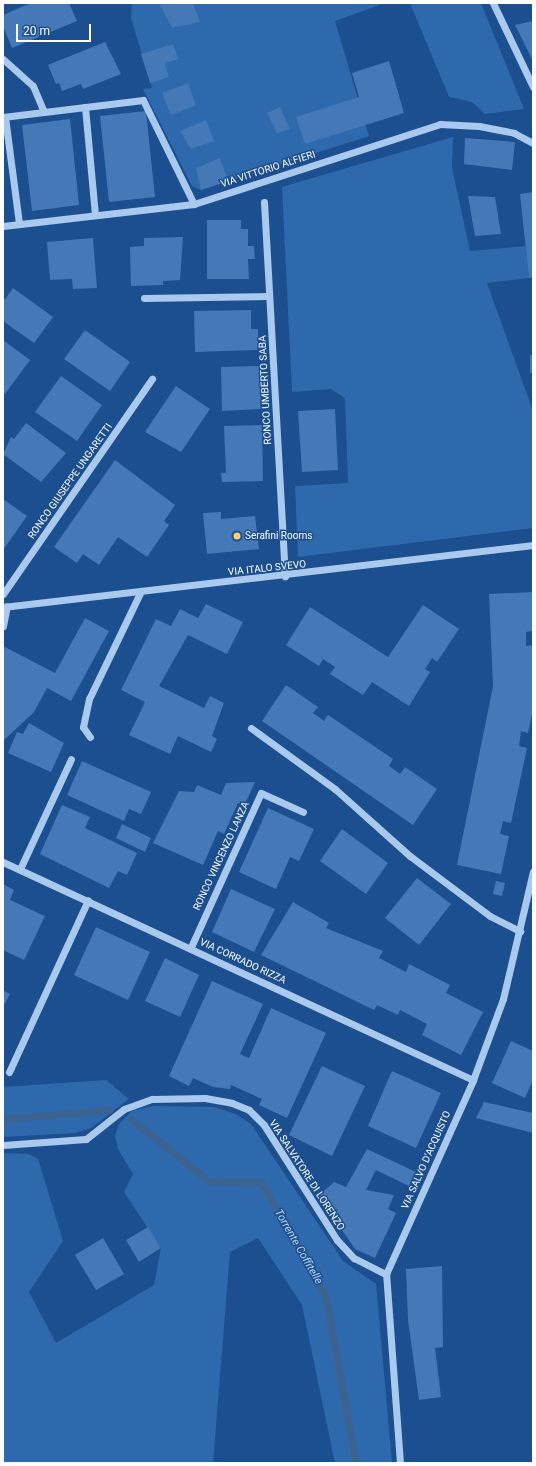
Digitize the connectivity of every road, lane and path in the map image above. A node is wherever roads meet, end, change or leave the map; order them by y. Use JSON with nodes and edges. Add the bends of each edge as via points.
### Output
{"nodes":[{"id":1,"x":493,"y":3,"type":"edge"},
{"id":2,"x":3,"y":59,"type":"edge"},
{"id":3,"x":533,"y":87,"type":"edge"},
{"id":4,"x":85,"y":107,"type":"junction"},
{"id":5,"x":44,"y":112,"type":"junction"},
{"id":6,"x":4,"y":117,"type":"edge"},
{"id":7,"x":533,"y":143,"type":"edge"},
{"id":8,"x":264,"y":202,"type":"dead end"},
{"id":9,"x":194,"y":204,"type":"junction"},
{"id":10,"x":95,"y":215,"type":"junction"},
{"id":11,"x":19,"y":224,"type":"junction"},
{"id":12,"x":3,"y":226,"type":"edge"},
{"id":13,"x":269,"y":296,"type":"junction"},
{"id":14,"x":144,"y":298,"type":"dead end"},
{"id":15,"x":152,"y":379,"type":"dead end"},
{"id":16,"x":533,"y":545,"type":"edge"},
{"id":17,"x":285,"y":576,"type":"junction"},
{"id":18,"x":141,"y":591,"type":"junction"},
{"id":19,"x":3,"y":594,"type":"edge"},
{"id":20,"x":5,"y":606,"type":"edge"},
{"id":21,"x":3,"y":626,"type":"edge"},
{"id":22,"x":251,"y":728,"type":"dead end"},
{"id":23,"x":90,"y":737,"type":"dead end"},
{"id":24,"x":71,"y":759,"type":"dead end"},
{"id":25,"x":303,"y":812,"type":"dead end"},
{"id":26,"x":3,"y":862,"type":"edge"},
{"id":27,"x":20,"y":869,"type":"junction"},
{"id":28,"x":533,"y":871,"type":"edge"},
{"id":29,"x":88,"y":900,"type":"junction"},
{"id":30,"x":520,"y":931,"type":"junction"},
{"id":31,"x":190,"y":947,"type":"junction"},
{"id":32,"x":9,"y":1072,"type":"dead end"},
{"id":33,"x":473,"y":1080,"type":"junction"},
{"id":34,"x":3,"y":1145,"type":"edge"},
{"id":35,"x":386,"y":1274,"type":"junction"},
{"id":36,"x":400,"y":1463,"type":"edge"}],
"edges":[{"from":1,"to":3,"type":"street"},
{"from":2,"to":5,"type":"street","via":[[33,86]]},
{"from":4,"to":5,"type":"street"},
{"from":4,"to":9,"type":"street","via":[[143,100]]},
{"from":4,"to":10,"type":"street"},
{"from":5,"to":6,"type":"street"},
{"from":6,"to":11,"type":"street"},
{"from":7,"to":9,"type":"street","name":"VIA VITTORIO ALFIERI","via":[[514,133],[479,126],[440,124]]},
{"from":8,"to":13,"type":"street","name":"RONCO UMBERTO SABA"},
{"from":9,"to":10,"type":"street","name":"VIA VITTORIO ALFIERI"},
{"from":10,"to":11,"type":"street","name":"VIA VITTORIO ALFIERI"},
{"from":11,"to":12,"type":"street","name":"VIA VITTORIO ALFIERI"},
{"from":13,"to":14,"type":"street"},
{"from":13,"to":17,"type":"street","name":"RONCO UMBERTO SABA"},
{"from":15,"to":19,"type":"street","name":"RONCO GIUSEPPE UNGARETTI"},
{"from":16,"to":17,"type":"street","name":"VIA ITALO SVEVO"},
{"from":17,"to":18,"type":"street","name":"VIA ITALO SVEVO"},
{"from":18,"to":20,"type":"street","name":"VIA ITALO SVEVO"},
{"from":18,"to":23,"type":"street","via":[[89,699],[83,727]]},
{"from":20,"to":21,"type":"street"},
{"from":22,"to":30,"type":"street","via":[[335,789],[416,861],[490,916]]},
{"from":24,"to":27,"type":"street"},
{"from":25,"to":31,"type":"street","name":"RONCO VINCENZO LANZA","via":[[261,793]]},
{"from":26,"to":27,"type":"street","name":"VIA CORRADO RIZZA"},
{"from":27,"to":29,"type":"street","name":"VIA CORRADO RIZZA"},
{"from":28,"to":30,"type":"street","name":"VIA SALVO D'ACQUISTO"},
{"from":29,"to":31,"type":"street","name":"VIA CORRADO RIZZA"},
{"from":29,"to":32,"type":"street"},
{"from":30,"to":33,"type":"street","name":"VIA SALVO D'ACQUISTO","via":[[503,999]]},
{"from":31,"to":33,"type":"street","name":"VIA CORRADO RIZZA"},
{"from":33,"to":35,"type":"street","name":"VIA SALVO D'ACQUISTO"},
{"from":34,"to":35,"type":"street","name":"VIA SALVATORE DI LORENZO","via":[[86,1139],[124,1109],[152,1098],[205,1098],[232,1103],[249,1110],[264,1125],[337,1240],[354,1258]]},
{"from":35,"to":36,"type":"street","name":"VIA SALVO D'ACQUISTO"}]}
